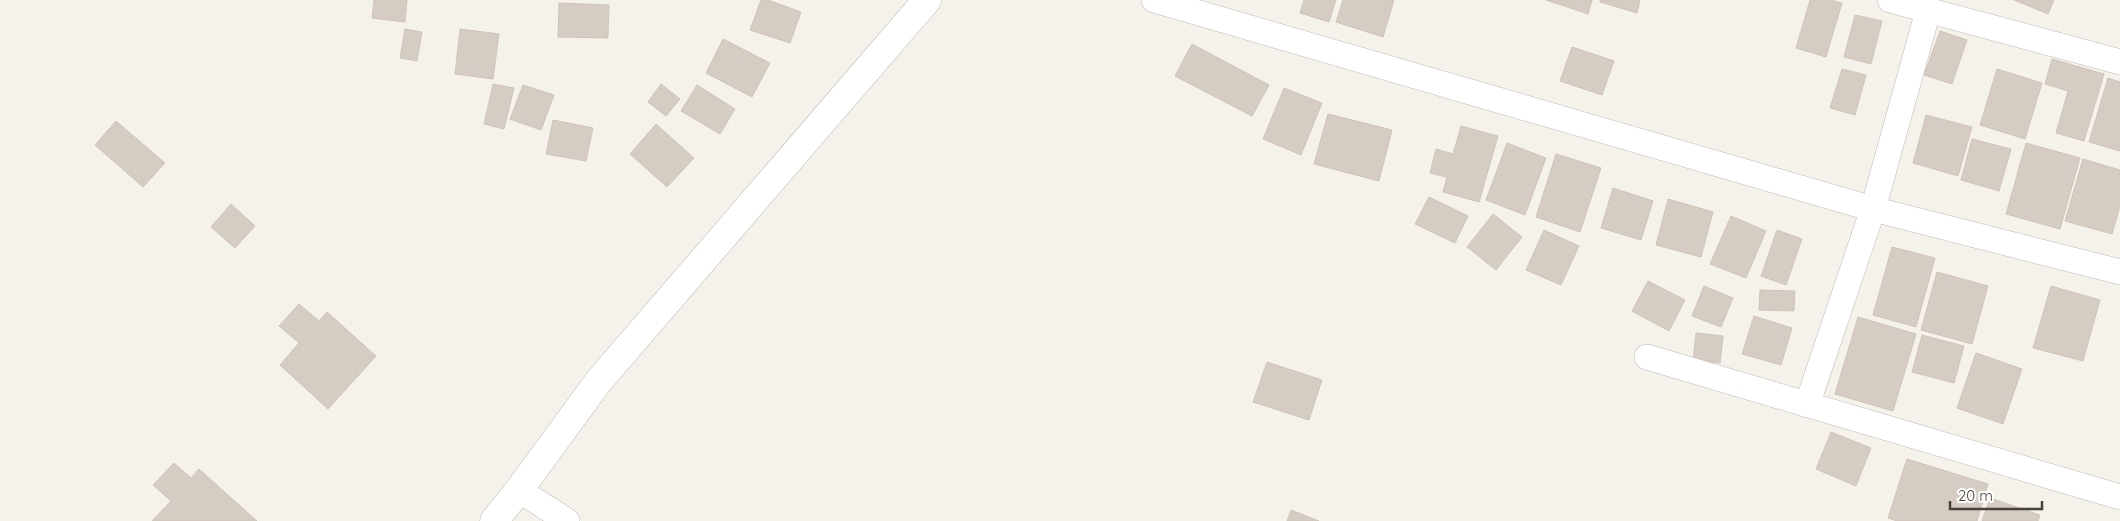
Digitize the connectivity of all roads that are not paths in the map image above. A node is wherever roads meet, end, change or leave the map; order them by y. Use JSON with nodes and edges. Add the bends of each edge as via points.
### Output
{"nodes":[{"id":1,"x":927,"y":0,"type":"edge"},
{"id":2,"x":1154,"y":0,"type":"edge"},
{"id":3,"x":1890,"y":0,"type":"edge"},
{"id":4,"x":1928,"y":11,"type":"junction"},
{"id":5,"x":2120,"y":62,"type":"edge"},
{"id":6,"x":1873,"y":208,"type":"junction"},
{"id":7,"x":2120,"y":272,"type":"edge"},
{"id":8,"x":1647,"y":357,"type":"dead end"},
{"id":9,"x":1807,"y":405,"type":"junction"},
{"id":10,"x":519,"y":490,"type":"junction"},
{"id":11,"x":2120,"y":497,"type":"edge"},
{"id":12,"x":494,"y":521,"type":"edge"},
{"id":13,"x":567,"y":521,"type":"edge"}],
"edges":[{"from":1,"to":10,"type":"street","via":[[598,382]]},
{"from":2,"to":6,"type":"street"},
{"from":3,"to":4,"type":"street"},
{"from":4,"to":5,"type":"street"},
{"from":4,"to":6,"type":"street"},
{"from":6,"to":7,"type":"street"},
{"from":6,"to":9,"type":"street"},
{"from":8,"to":9,"type":"street"},
{"from":9,"to":11,"type":"street"},
{"from":10,"to":12,"type":"street"},
{"from":10,"to":13,"type":"street"}]}
